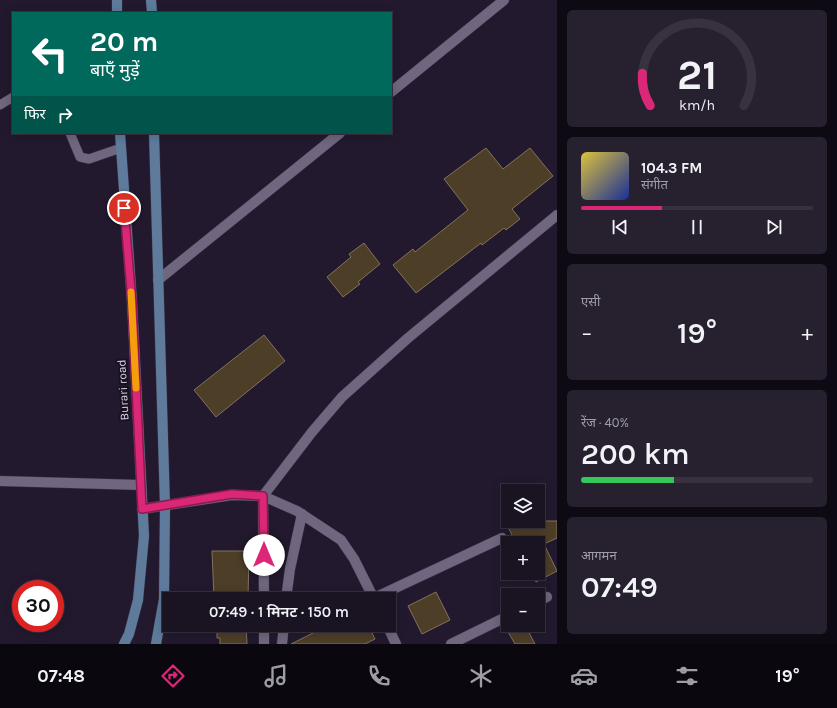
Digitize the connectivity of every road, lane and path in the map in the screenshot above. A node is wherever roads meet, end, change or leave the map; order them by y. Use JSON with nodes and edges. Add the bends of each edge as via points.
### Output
{"nodes":[{"id":1,"x":117,"y":0,"type":"edge"},
{"id":2,"x":151,"y":0,"type":"edge"},
{"id":3,"x":504,"y":0,"type":"edge"},
{"id":4,"x":117,"y":12,"type":"edge"},
{"id":5,"x":152,"y":12,"type":"edge"},
{"id":6,"x":392,"y":91,"type":"edge"},
{"id":7,"x":12,"y":98,"type":"edge"},
{"id":8,"x":0,"y":105,"type":"edge"},
{"id":9,"x":70,"y":134,"type":"edge"},
{"id":10,"x":120,"y":134,"type":"edge"},
{"id":11,"x":154,"y":134,"type":"edge"},
{"id":12,"x":339,"y":134,"type":"edge"},
{"id":13,"x":121,"y":148,"type":"junction"},
{"id":14,"x":557,"y":215,"type":"edge"},
{"id":15,"x":158,"y":280,"type":"junction"},
{"id":16,"x":0,"y":481,"type":"edge"},
{"id":17,"x":141,"y":485,"type":"junction"},
{"id":18,"x":263,"y":496,"type":"junction"},
{"id":19,"x":165,"y":506,"type":"junction"},
{"id":20,"x":142,"y":509,"type":"junction"},
{"id":21,"x":300,"y":512,"type":"junction"},
{"id":22,"x":501,"y":538,"type":"edge"},
{"id":23,"x":264,"y":592,"type":"edge"},
{"id":24,"x":287,"y":592,"type":"edge"},
{"id":25,"x":370,"y":592,"type":"edge"},
{"id":26,"x":389,"y":592,"type":"edge"},
{"id":27,"x":501,"y":619,"type":"edge"},
{"id":28,"x":264,"y":632,"type":"edge"},
{"id":29,"x":283,"y":632,"type":"edge"},
{"id":30,"x":390,"y":632,"type":"edge"},
{"id":31,"x":124,"y":644,"type":"edge"},
{"id":32,"x":156,"y":644,"type":"edge"},
{"id":33,"x":264,"y":644,"type":"edge"},
{"id":34,"x":282,"y":644,"type":"edge"},
{"id":35,"x":396,"y":644,"type":"edge"},
{"id":36,"x":451,"y":644,"type":"edge"}],
"edges":[{"from":1,"to":4,"type":"main road"},
{"from":2,"to":5,"type":"main road"},
{"from":3,"to":6,"type":"street"},
{"from":7,"to":8,"type":"lane"},
{"from":9,"to":13,"type":"lane","via":[[80,157],[89,160]]},
{"from":10,"to":13,"type":"main road","name":"Burari road"},
{"from":11,"to":15,"type":"main road"},
{"from":12,"to":15,"type":"street"},
{"from":13,"to":17,"type":"main road","name":"Burari road"},
{"from":14,"to":18,"type":"street","via":[[408,338],[342,397]]},
{"from":15,"to":19,"type":"main road"},
{"from":16,"to":17,"type":"street"},
{"from":17,"to":20,"type":"main road","name":"Burari road"},
{"from":18,"to":19,"type":"street","via":[[232,494]]},
{"from":18,"to":21,"type":"street"},
{"from":18,"to":23,"type":"street"},
{"from":19,"to":20,"type":"street"},
{"from":19,"to":32,"type":"main road","via":[[164,600]]},
{"from":20,"to":31,"type":"main road","name":"Burari road","via":[[144,536],[138,600]]},
{"from":21,"to":24,"type":"street"},
{"from":21,"to":25,"type":"street","via":[[341,540]]},
{"from":22,"to":26,"type":"street"},
{"from":27,"to":36,"type":"street"},
{"from":28,"to":33,"type":"street"},
{"from":29,"to":34,"type":"street"},
{"from":30,"to":35,"type":"street"}]}
